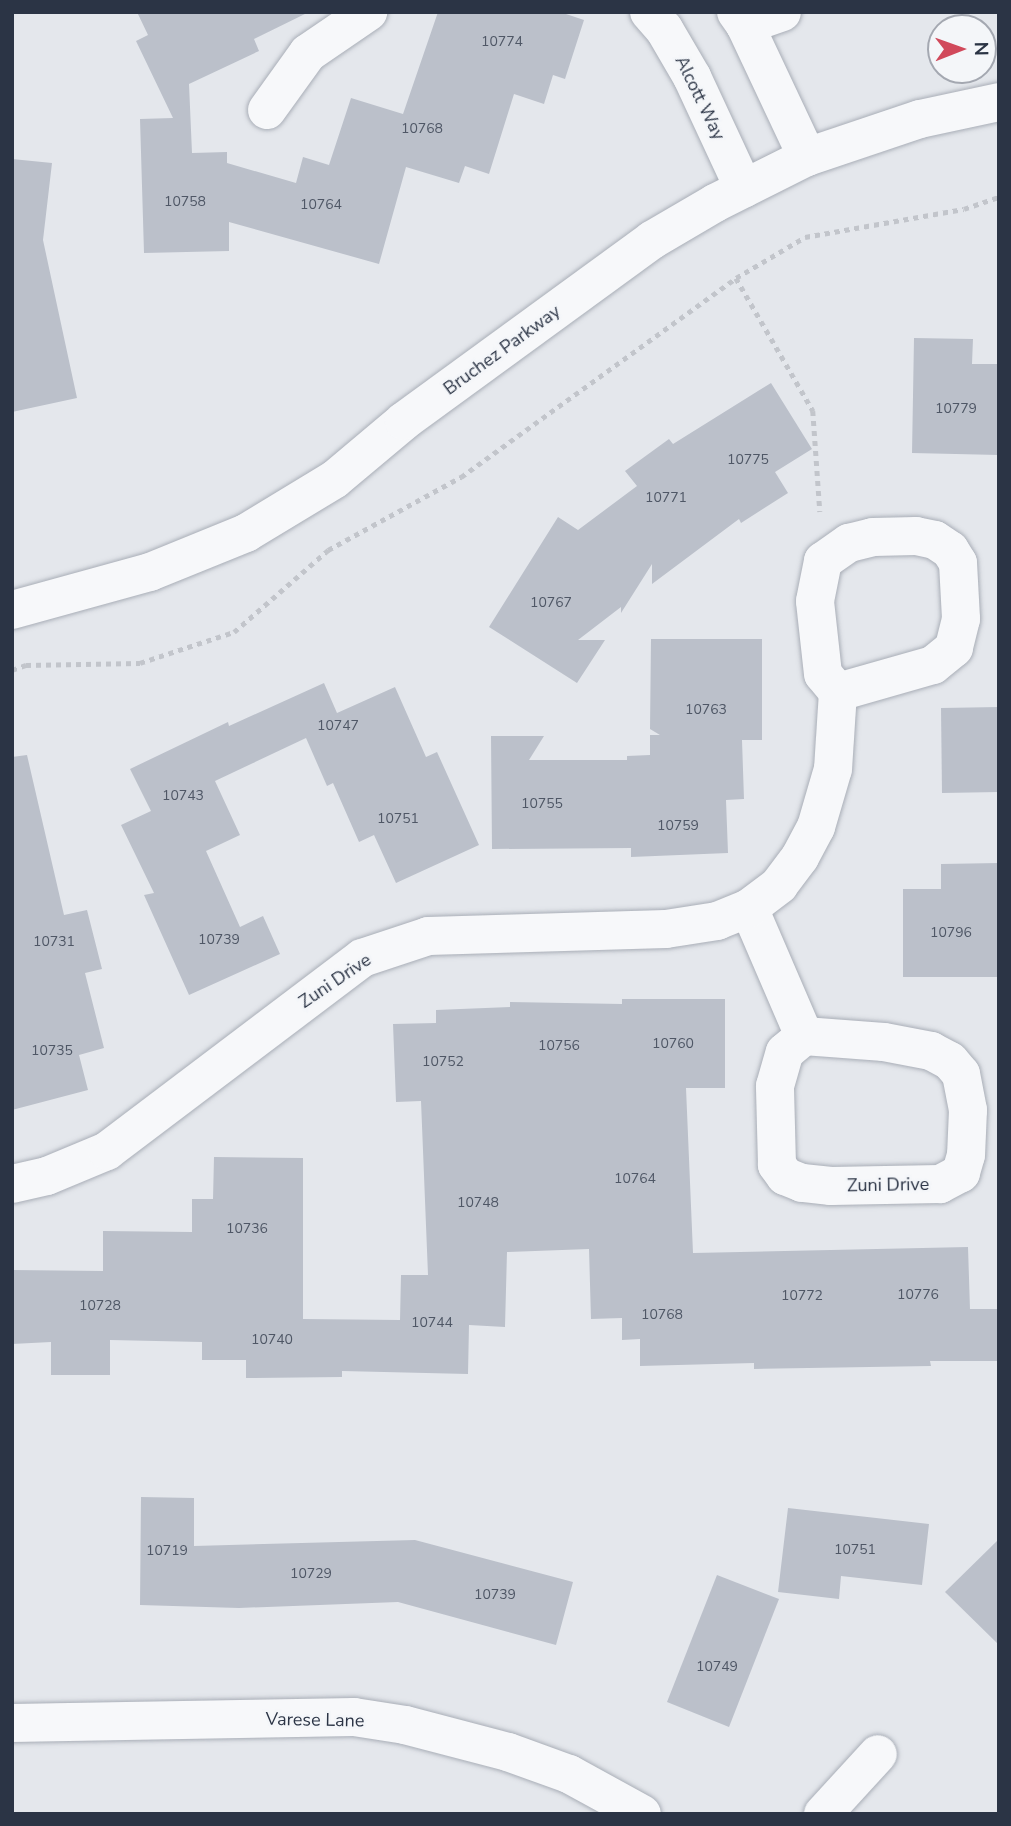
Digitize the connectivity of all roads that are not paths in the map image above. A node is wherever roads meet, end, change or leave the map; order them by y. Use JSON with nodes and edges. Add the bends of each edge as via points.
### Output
{"nodes":[{"id":1,"x":649,"y":12,"type":"edge"},
{"id":2,"x":782,"y":12,"type":"edge"},
{"id":3,"x":363,"y":14,"type":"edge"},
{"id":4,"x":741,"y":19,"type":"edge"},
{"id":5,"x":999,"y":102,"type":"edge"},
{"id":6,"x":267,"y":110,"type":"dead end"},
{"id":7,"x":807,"y":157,"type":"junction"},
{"id":8,"x":744,"y":189,"type":"junction"},
{"id":9,"x":12,"y":610,"type":"edge"},
{"id":10,"x":838,"y":692,"type":"junction"},
{"id":11,"x":749,"y":908,"type":"junction"},
{"id":12,"x":804,"y":1036,"type":"junction"},
{"id":13,"x":12,"y":1184,"type":"edge"},
{"id":14,"x":12,"y":1723,"type":"edge"},
{"id":15,"x":878,"y":1754,"type":"dead end"},
{"id":16,"x":642,"y":1814,"type":"edge"},
{"id":17,"x":823,"y":1814,"type":"edge"}],
"edges":[{"from":1,"to":8,"type":"street","name":"Alcott Way","via":[[692,77]]},
{"from":2,"to":4,"type":"street"},
{"from":3,"to":6,"type":"street","via":[[308,53]]},
{"from":4,"to":7,"type":"street"},
{"from":5,"to":7,"type":"street","name":"Bruchez Parkway","via":[[920,119]]},
{"from":7,"to":8,"type":"street","name":"Bruchez Parkway"},
{"from":8,"to":9,"type":"street","name":"Bruchez Parkway","via":[[652,240],[404,421],[335,478],[246,533],[150,572]]},
{"from":10,"to":10,"type":"street","via":[[933,664],[954,648],[961,619],[958,563],[950,550],[935,540],[916,536],[873,537],[835,550],[823,561],[815,601],[822,674]]},
{"from":10,"to":11,"type":"street","name":"Zuni Drive","via":[[833,769],[816,827],[779,885]]},
{"from":11,"to":12,"type":"street"},
{"from":11,"to":13,"type":"street","name":"Zuni Drive","via":[[717,921],[666,929],[428,936],[362,958],[107,1151],[47,1176]]},
{"from":12,"to":12,"type":"street","name":"Zuni Drive","via":[[884,1042],[931,1051],[950,1061],[961,1074],[968,1110],[961,1173],[940,1184],[845,1186],[802,1183],[785,1176],[777,1165],[775,1086],[785,1052]]},
{"from":14,"to":16,"type":"street","name":"Varese Lane","via":[[354,1717],[405,1725],[508,1752],[569,1774]]},
{"from":15,"to":17,"type":"street"}]}
